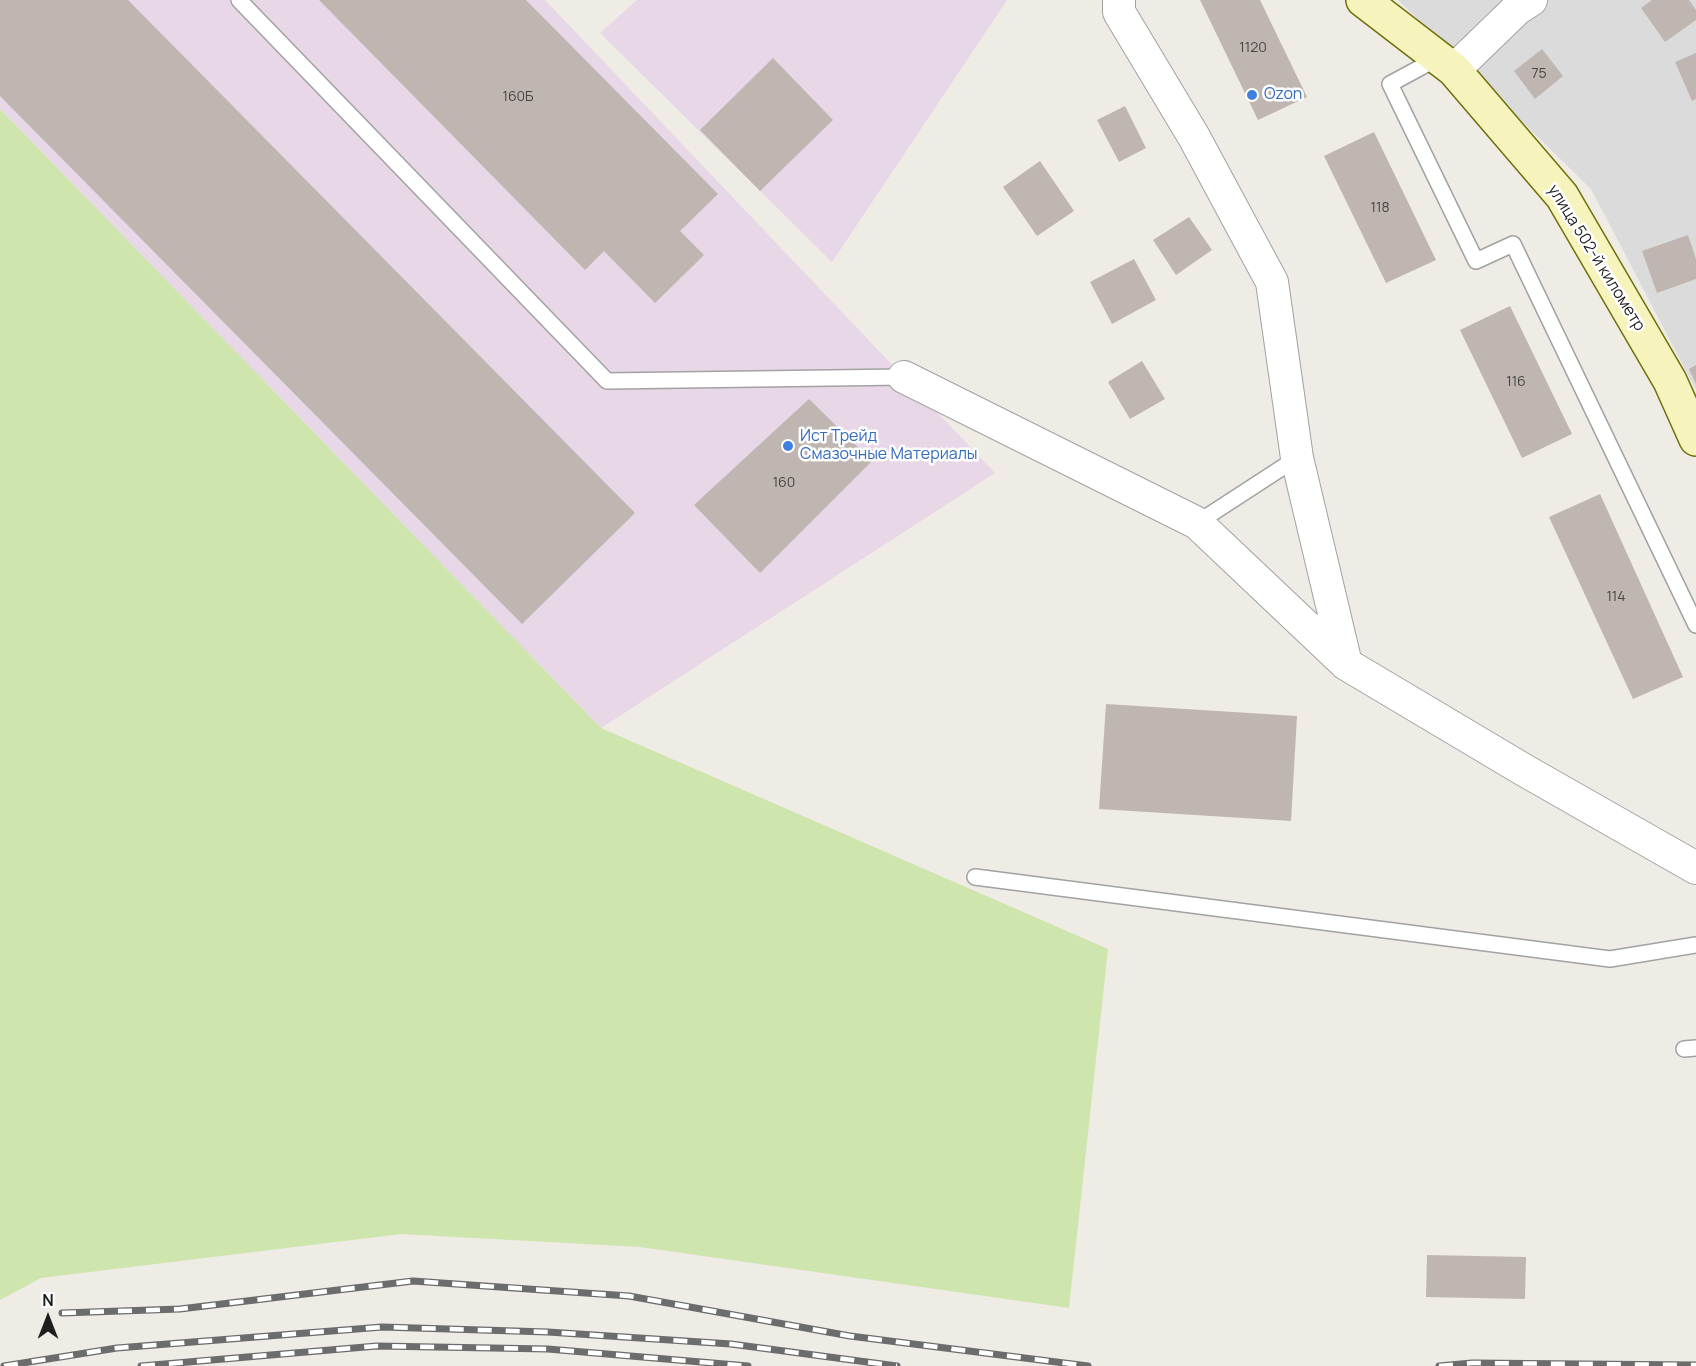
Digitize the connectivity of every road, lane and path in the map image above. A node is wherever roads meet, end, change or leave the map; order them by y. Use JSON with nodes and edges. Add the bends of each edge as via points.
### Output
{"nodes":[{"id":1,"x":239,"y":0,"type":"edge"},
{"id":2,"x":1119,"y":0,"type":"edge"},
{"id":3,"x":1363,"y":0,"type":"edge"},
{"id":4,"x":1531,"y":0,"type":"edge"},
{"id":5,"x":1446,"y":64,"type":"junction"},
{"id":6,"x":904,"y":377,"type":"joint"},
{"id":7,"x":1696,"y":439,"type":"edge"},
{"id":8,"x":1298,"y":458,"type":"junction"},
{"id":9,"x":1197,"y":523,"type":"junction"},
{"id":10,"x":1696,"y":625,"type":"edge"},
{"id":11,"x":1346,"y":664,"type":"junction"},
{"id":12,"x":1696,"y":868,"type":"edge"},
{"id":13,"x":975,"y":877,"type":"dead end"},
{"id":14,"x":1696,"y":945,"type":"edge"}],
"edges":[{"from":1,"to":6,"type":"lane","via":[[607,381]]},
{"from":2,"to":8,"type":"street","via":[[1119,12],[1194,137],[1272,282]]},
{"from":3,"to":5,"type":"street","name":"улица 502-й километр"},
{"from":4,"to":5,"type":"street"},
{"from":5,"to":7,"type":"street","name":"улица 502-й километр","via":[[1562,196],[1670,381]]},
{"from":5,"to":10,"type":"lane","via":[[1390,84],[1476,261],[1513,244]]},
{"from":6,"to":9,"type":"street"},
{"from":8,"to":9,"type":"lane"},
{"from":8,"to":11,"type":"street"},
{"from":9,"to":11,"type":"street"},
{"from":11,"to":12,"type":"street"},
{"from":13,"to":14,"type":"lane","via":[[1610,959]]}]}
